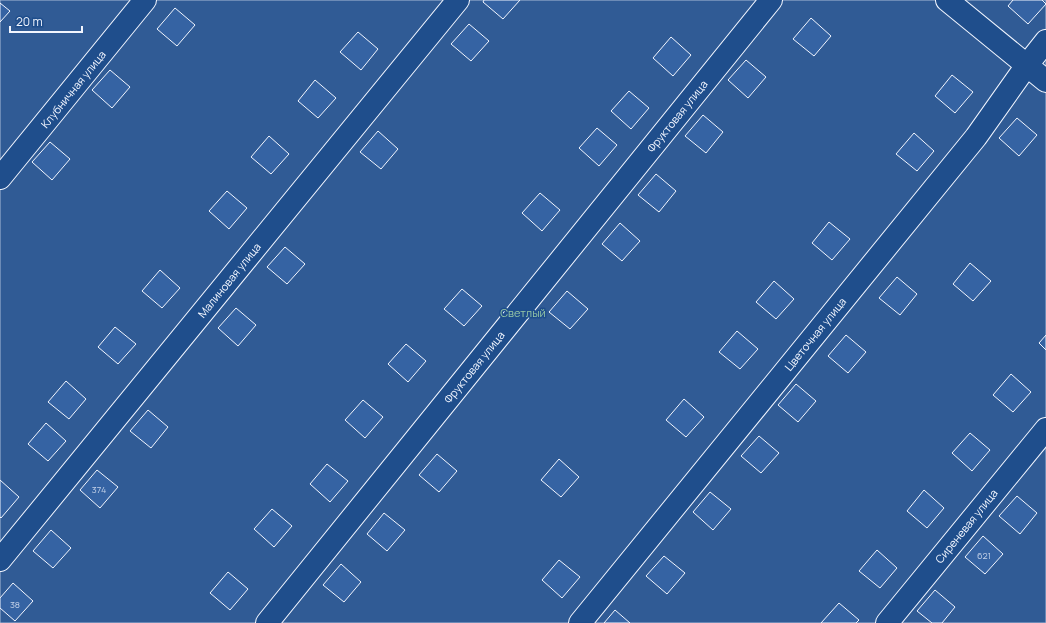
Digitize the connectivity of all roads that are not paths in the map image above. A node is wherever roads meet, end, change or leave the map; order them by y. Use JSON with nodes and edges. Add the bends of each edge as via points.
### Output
{"nodes":[{"id":1,"x":145,"y":0,"type":"edge"},
{"id":2,"x":458,"y":0,"type":"edge"},
{"id":3,"x":771,"y":0,"type":"edge"},
{"id":4,"x":947,"y":0,"type":"edge"},
{"id":5,"x":1046,"y":41,"type":"edge"},
{"id":6,"x":1027,"y":65,"type":"junction"},
{"id":7,"x":1046,"y":81,"type":"edge"},
{"id":8,"x":0,"y":178,"type":"edge"},
{"id":9,"x":1046,"y":429,"type":"edge"},
{"id":10,"x":0,"y":560,"type":"edge"},
{"id":11,"x":267,"y":623,"type":"edge"},
{"id":12,"x":580,"y":623,"type":"edge"},
{"id":13,"x":887,"y":623,"type":"edge"}],
"edges":[{"from":1,"to":8,"type":"street","name":"Клубничная улица"},
{"from":2,"to":10,"type":"street","name":"Малиновая улица"},
{"from":3,"to":11,"type":"street","name":"Фруктовая улица"},
{"from":4,"to":6,"type":"street"},
{"from":5,"to":6,"type":"street","name":"Цветочная улица"},
{"from":6,"to":7,"type":"street"},
{"from":6,"to":12,"type":"street","name":"Цветочная улица","via":[[976,137]]},
{"from":9,"to":13,"type":"street","name":"Сиреневая улица"}]}
